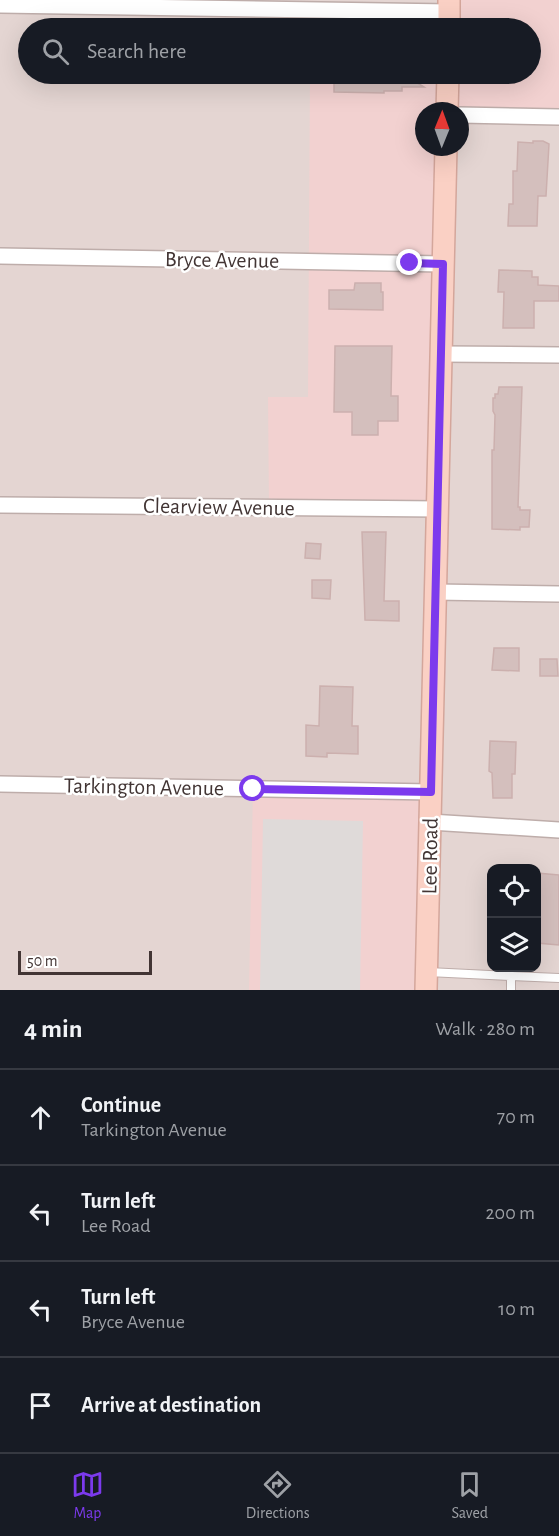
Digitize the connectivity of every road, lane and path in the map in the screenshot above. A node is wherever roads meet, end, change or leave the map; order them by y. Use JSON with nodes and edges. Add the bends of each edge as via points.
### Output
{"nodes":[{"id":1,"x":0,"y":5,"type":"edge"},
{"id":2,"x":449,"y":13,"type":"edge"},
{"id":3,"x":448,"y":84,"type":"edge"},
{"id":4,"x":447,"y":102,"type":"edge"},
{"id":5,"x":469,"y":115,"type":"edge"},
{"id":6,"x":559,"y":117,"type":"edge"},
{"id":7,"x":446,"y":156,"type":"edge"},
{"id":8,"x":0,"y":256,"type":"edge"},
{"id":9,"x":443,"y":264,"type":"junction"},
{"id":10,"x":441,"y":354,"type":"junction"},
{"id":11,"x":559,"y":355,"type":"edge"},
{"id":12,"x":0,"y":505,"type":"edge"},
{"id":13,"x":438,"y":509,"type":"junction"},
{"id":14,"x":436,"y":592,"type":"junction"},
{"id":15,"x":559,"y":594,"type":"edge"},
{"id":16,"x":0,"y":784,"type":"edge"},
{"id":17,"x":431,"y":792,"type":"junction"},
{"id":18,"x":430,"y":822,"type":"junction"},
{"id":19,"x":559,"y":830,"type":"edge"},
{"id":20,"x":511,"y":976,"type":"junction"},
{"id":21,"x":559,"y":978,"type":"edge"},
{"id":22,"x":427,"y":981,"type":"edge"},
{"id":23,"x":511,"y":990,"type":"edge"}],
"edges":[{"from":1,"to":2,"type":"street"},
{"from":3,"to":4,"type":"main road"},
{"from":5,"to":6,"type":"street"},
{"from":7,"to":9,"type":"main road","name":"Lee Road"},
{"from":8,"to":9,"type":"street","name":"Bryce Avenue"},
{"from":9,"to":10,"type":"main road","name":"Lee Road"},
{"from":10,"to":11,"type":"street"},
{"from":10,"to":13,"type":"main road","name":"Lee Road"},
{"from":12,"to":13,"type":"street","name":"Clearview Avenue"},
{"from":13,"to":14,"type":"main road","name":"Lee Road"},
{"from":14,"to":15,"type":"street"},
{"from":14,"to":17,"type":"main road","name":"Lee Road"},
{"from":16,"to":17,"type":"street","name":"Tarkington Avenue"},
{"from":17,"to":18,"type":"main road","name":"Lee Road"},
{"from":18,"to":19,"type":"street"},
{"from":18,"to":22,"type":"main road","name":"Lee Road"},
{"from":20,"to":21,"type":"lane"},
{"from":20,"to":22,"type":"lane"},
{"from":20,"to":23,"type":"lane"}]}
